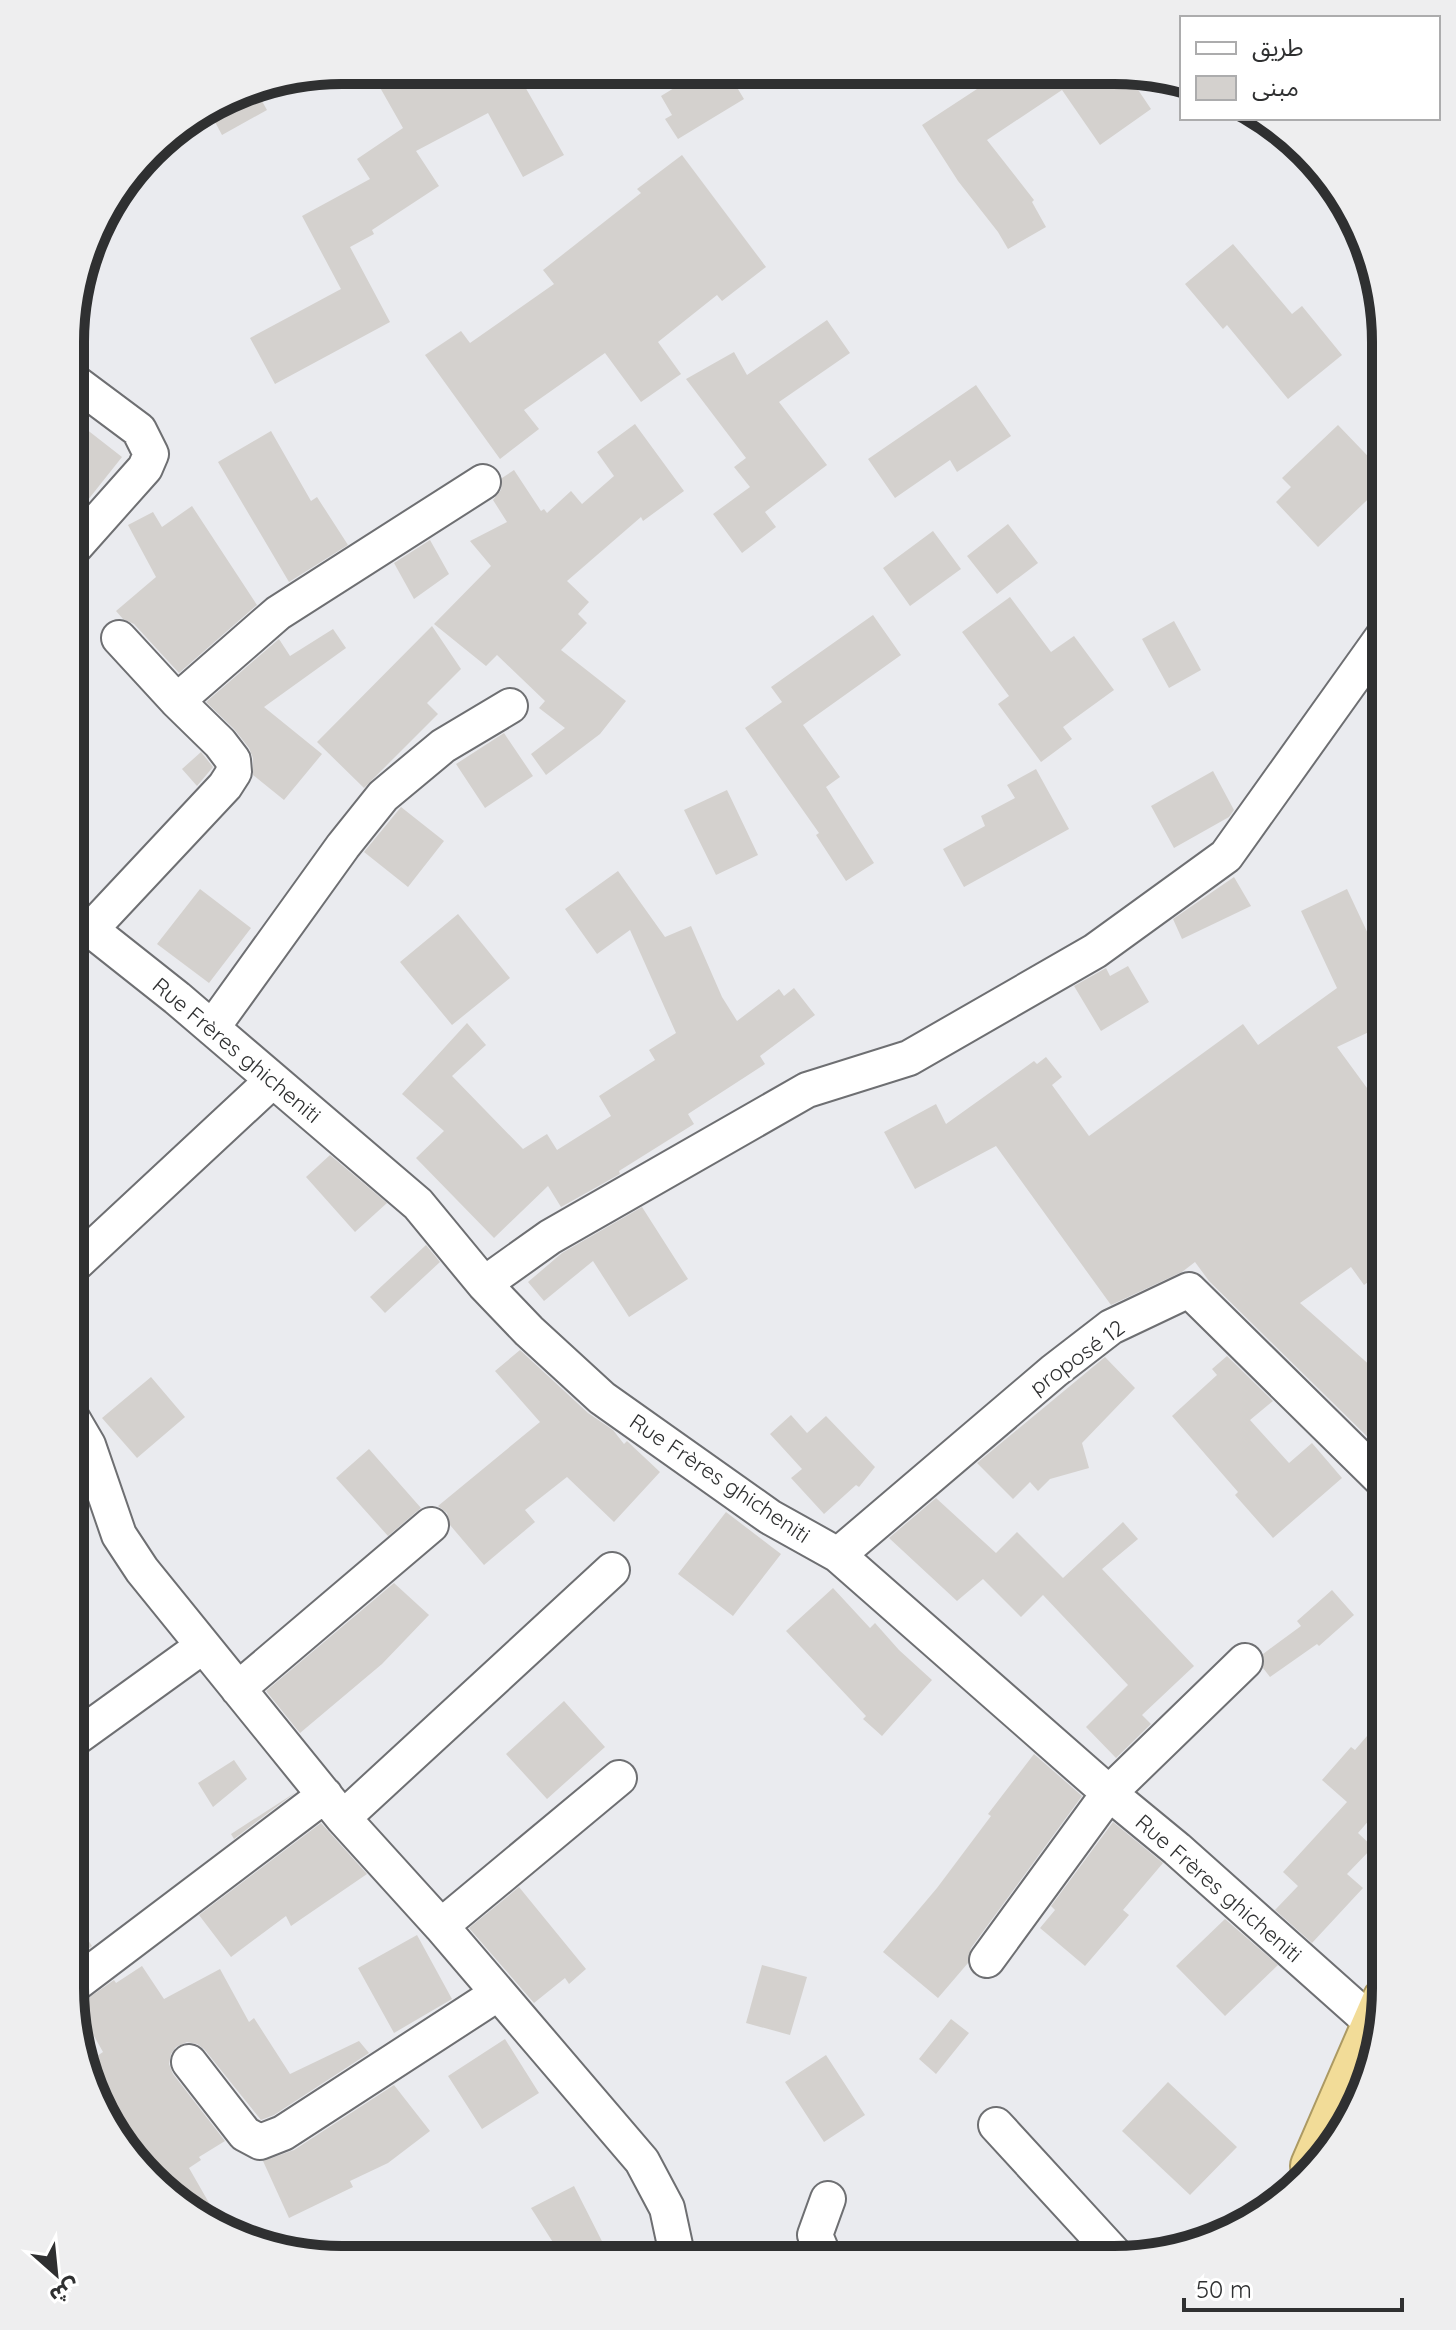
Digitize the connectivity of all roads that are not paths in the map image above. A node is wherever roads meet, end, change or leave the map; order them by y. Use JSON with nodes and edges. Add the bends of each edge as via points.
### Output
{"nodes":[{"id":1,"x":84,"y":389,"type":"edge"},
{"id":2,"x":483,"y":482,"type":"dead end"},
{"id":3,"x":84,"y":537,"type":"edge"},
{"id":4,"x":119,"y":638,"type":"dead end"},
{"id":5,"x":1372,"y":652,"type":"edge"},
{"id":6,"x":177,"y":701,"type":"junction"},
{"id":7,"x":510,"y":706,"type":"dead end"},
{"id":8,"x":84,"y":918,"type":"edge"},
{"id":9,"x":84,"y":923,"type":"edge"},
{"id":10,"x":212,"y":1028,"type":"junction"},
{"id":11,"x":273,"y":1080,"type":"junction"},
{"id":12,"x":84,"y":1256,"type":"edge"},
{"id":13,"x":484,"y":1284,"type":"junction"},
{"id":14,"x":84,"y":1438,"type":"edge"},
{"id":15,"x":1371,"y":1470,"type":"edge"},
{"id":16,"x":431,"y":1525,"type":"dead end"},
{"id":17,"x":838,"y":1555,"type":"junction"},
{"id":18,"x":612,"y":1570,"type":"dead end"},
{"id":19,"x":203,"y":1646,"type":"junction"},
{"id":20,"x":1245,"y":1661,"type":"dead end"},
{"id":21,"x":238,"y":1689,"type":"junction"},
{"id":22,"x":84,"y":1732,"type":"edge"},
{"id":23,"x":619,"y":1778,"type":"dead end"},
{"id":24,"x":1109,"y":1793,"type":"junction"},
{"id":25,"x":334,"y":1806,"type":"junction"},
{"id":26,"x":441,"y":1926,"type":"junction"},
{"id":27,"x":987,"y":1960,"type":"dead end"},
{"id":28,"x":84,"y":1978,"type":"edge"},
{"id":29,"x":497,"y":1994,"type":"junction"},
{"id":30,"x":1370,"y":2011,"type":"edge"},
{"id":31,"x":1361,"y":2061,"type":"edge"},
{"id":32,"x":189,"y":2062,"type":"dead end"},
{"id":33,"x":996,"y":2125,"type":"dead end"},
{"id":34,"x":1328,"y":2133,"type":"edge"},
{"id":35,"x":828,"y":2199,"type":"dead end"},
{"id":36,"x":675,"y":2246,"type":"edge"},
{"id":37,"x":820,"y":2246,"type":"edge"},
{"id":38,"x":1107,"y":2246,"type":"edge"}],
"edges":[{"from":1,"to":3,"type":"street","via":[[139,430],[151,454],[145,468]]},
{"from":2,"to":6,"type":"street","via":[[278,613]]},
{"from":4,"to":6,"type":"street"},
{"from":5,"to":13,"type":"street","via":[[1226,856],[1107,942],[909,1058],[807,1090],[550,1237]]},
{"from":6,"to":8,"type":"street","via":[[220,743],[233,760],[234,772]]},
{"from":7,"to":10,"type":"street","via":[[443,746],[383,796]]},
{"from":9,"to":10,"type":"street","name":"Rue Frères ghicheniti"},
{"from":10,"to":11,"type":"street","name":"Rue Frères ghicheniti"},
{"from":11,"to":12,"type":"street"},
{"from":11,"to":13,"type":"street","name":"Rue Frères ghicheniti","via":[[418,1204]]},
{"from":13,"to":17,"type":"street","name":"Rue Frères ghicheniti","via":[[602,1398],[770,1517]]},
{"from":14,"to":19,"type":"street","via":[[119,1535]]},
{"from":15,"to":17,"type":"street","name":"proposé 12","via":[[1189,1290],[1111,1327]]},
{"from":16,"to":21,"type":"street"},
{"from":17,"to":24,"type":"street","name":"Rue Frères ghicheniti"},
{"from":18,"to":25,"type":"street"},
{"from":19,"to":21,"type":"street"},
{"from":19,"to":22,"type":"street"},
{"from":20,"to":24,"type":"street"},
{"from":21,"to":25,"type":"street"},
{"from":23,"to":26,"type":"street"},
{"from":24,"to":27,"type":"street"},
{"from":24,"to":30,"type":"street","name":"Rue Frères ghicheniti"},
{"from":25,"to":26,"type":"street"},
{"from":25,"to":28,"type":"street"},
{"from":26,"to":29,"type":"street"},
{"from":29,"to":32,"type":"street","via":[[283,2133],[260,2142],[245,2134]]},
{"from":29,"to":36,"type":"street","via":[[642,2161],[667,2208]]},
{"from":31,"to":34,"type":"highway"},
{"from":33,"to":38,"type":"street"},
{"from":35,"to":37,"type":"street","via":[[815,2235]]}]}
